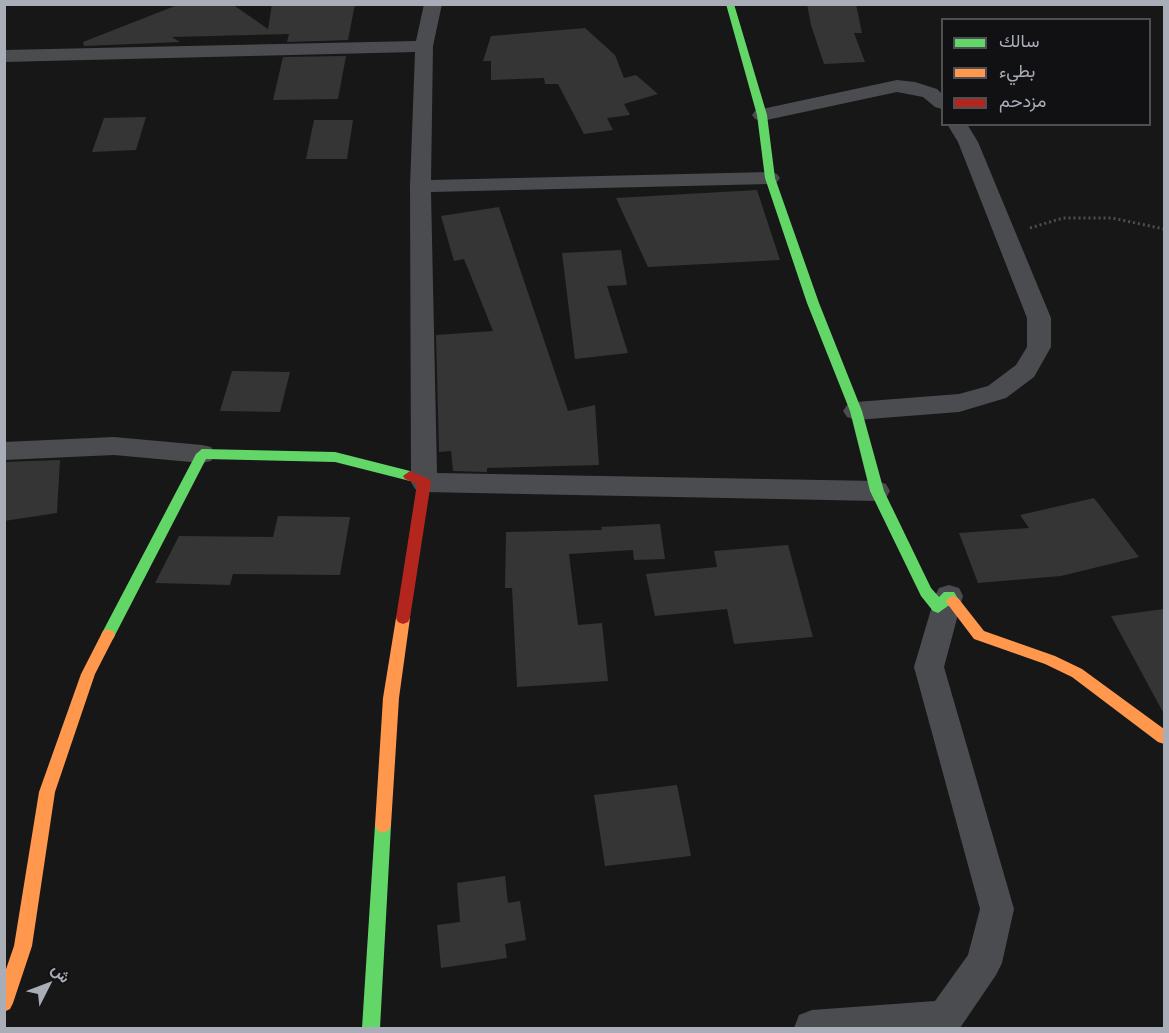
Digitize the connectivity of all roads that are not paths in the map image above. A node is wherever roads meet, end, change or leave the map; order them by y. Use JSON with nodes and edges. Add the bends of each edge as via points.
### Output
{"nodes":[{"id":1,"x":433,"y":4,"type":"edge"},
{"id":2,"x":730,"y":4,"type":"edge"},
{"id":3,"x":423,"y":46,"type":"junction"},
{"id":4,"x":4,"y":56,"type":"edge"},
{"id":5,"x":941,"y":102,"type":"edge"},
{"id":6,"x":762,"y":115,"type":"junction"},
{"id":7,"x":958,"y":126,"type":"edge"},
{"id":8,"x":770,"y":178,"type":"junction"},
{"id":9,"x":420,"y":186,"type":"junction"},
{"id":10,"x":856,"y":411,"type":"junction"},
{"id":11,"x":4,"y":451,"type":"edge"},
{"id":12,"x":202,"y":454,"type":"junction"},
{"id":13,"x":424,"y":482,"type":"junction"},
{"id":14,"x":877,"y":491,"type":"junction"},
{"id":15,"x":949,"y":596,"type":"junction"},
{"id":16,"x":1164,"y":737,"type":"edge"},
{"id":17,"x":4,"y":1003,"type":"edge"},
{"id":18,"x":371,"y":1029,"type":"edge"},
{"id":19,"x":812,"y":1029,"type":"edge"}],
"edges":[{"from":1,"to":3,"type":"street"},
{"from":2,"to":6,"type":"street"},
{"from":3,"to":4,"type":"street"},
{"from":3,"to":9,"type":"street"},
{"from":5,"to":6,"type":"street","via":[[930,93],[897,86]]},
{"from":6,"to":8,"type":"street"},
{"from":7,"to":10,"type":"street","via":[[1039,318],[1039,347],[1025,372],[997,392],[959,403]]},
{"from":8,"to":9,"type":"street"},
{"from":8,"to":10,"type":"street"},
{"from":9,"to":13,"type":"street"},
{"from":10,"to":14,"type":"street"},
{"from":11,"to":12,"type":"street","via":[[114,446]]},
{"from":12,"to":13,"type":"street","via":[[335,457],[400,472]]},
{"from":12,"to":17,"type":"street","via":[[88,674],[47,792],[23,945]]},
{"from":13,"to":14,"type":"street"},
{"from":13,"to":18,"type":"street","via":[[391,698]]},
{"from":14,"to":15,"type":"street","via":[[926,592],[938,607]]},
{"from":15,"to":16,"type":"street","via":[[979,635],[1077,673]]},
{"from":15,"to":19,"type":"street","via":[[929,668],[997,909],[984,963],[945,1018]]}]}
